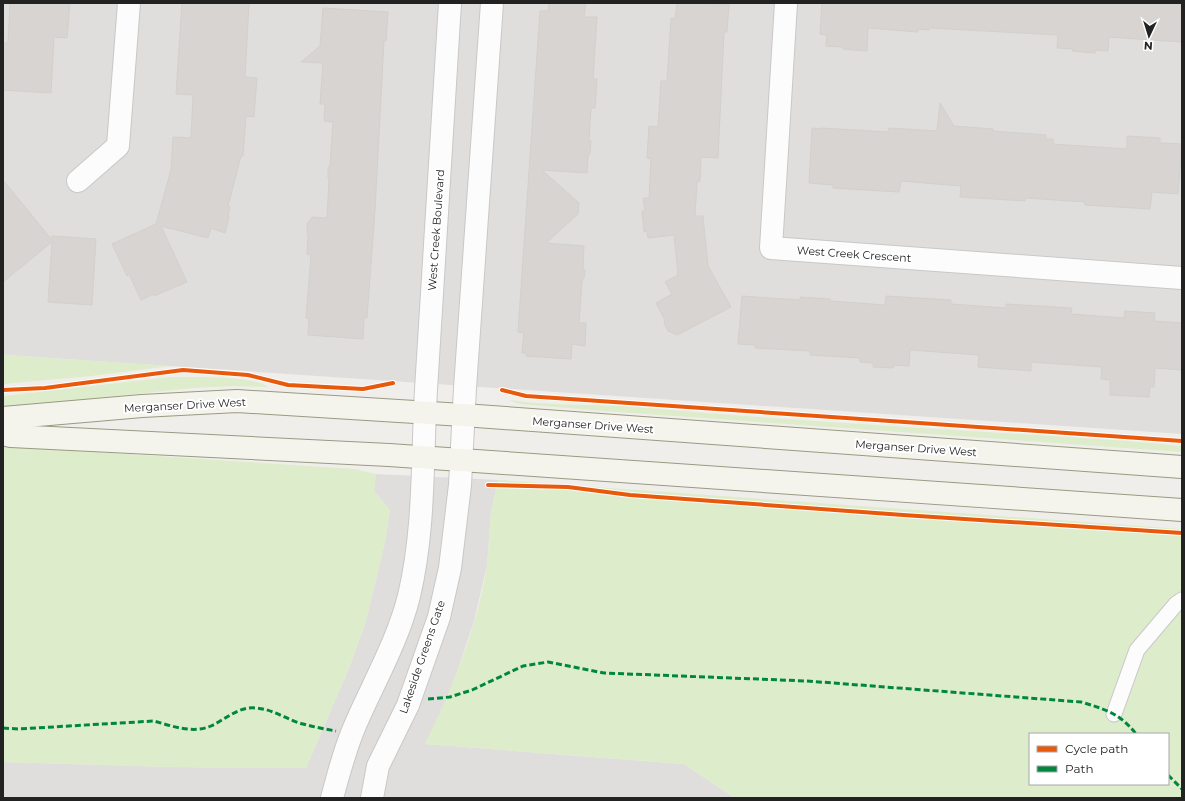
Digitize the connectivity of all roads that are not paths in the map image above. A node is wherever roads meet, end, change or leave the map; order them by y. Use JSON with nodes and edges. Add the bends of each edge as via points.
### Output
{"nodes":[{"id":1,"x":129,"y":3,"type":"edge"},
{"id":2,"x":450,"y":3,"type":"edge"},
{"id":3,"x":492,"y":3,"type":"edge"},
{"id":4,"x":786,"y":3,"type":"edge"},
{"id":5,"x":78,"y":181,"type":"dead end"},
{"id":6,"x":1182,"y":278,"type":"edge"},
{"id":7,"x":425,"y":413,"type":"junction"},
{"id":8,"x":463,"y":415,"type":"junction"},
{"id":9,"x":3,"y":418,"type":"edge"},
{"id":10,"x":3,"y":434,"type":"edge"},
{"id":11,"x":423,"y":457,"type":"junction"},
{"id":12,"x":461,"y":460,"type":"junction"},
{"id":13,"x":1182,"y":467,"type":"edge"},
{"id":14,"x":1182,"y":510,"type":"edge"},
{"id":15,"x":1182,"y":600,"type":"edge"},
{"id":16,"x":1114,"y":714,"type":"dead end"},
{"id":17,"x":332,"y":798,"type":"edge"},
{"id":18,"x":372,"y":798,"type":"edge"}],
"edges":[{"from":1,"to":5,"type":"street","via":[[118,146]]},
{"from":2,"to":7,"type":"street","name":"West Creek Boulevard"},
{"from":3,"to":8,"type":"street"},
{"from":4,"to":6,"type":"street","name":"West Creek Crescent","via":[[770,248]]},
{"from":7,"to":8,"type":"street","name":"Merganser Drive West"},
{"from":7,"to":9,"type":"street","name":"Merganser Drive West","via":[[237,401]]},
{"from":7,"to":11,"type":"street","name":"West Creek Boulevard"},
{"from":8,"to":12,"type":"street","name":"Lakeside Greens Gate"},
{"from":8,"to":13,"type":"street","name":"Merganser Drive West"},
{"from":10,"to":11,"type":"street"},
{"from":11,"to":12,"type":"street"},
{"from":11,"to":17,"type":"street","via":[[424,483],[409,596],[398,633],[356,723]]},
{"from":12,"to":14,"type":"street"},
{"from":12,"to":18,"type":"street","name":"Lakeside Greens Gate","via":[[450,568],[439,617],[408,705],[378,766]]},
{"from":15,"to":16,"type":"lane","via":[[1137,650]]}]}
